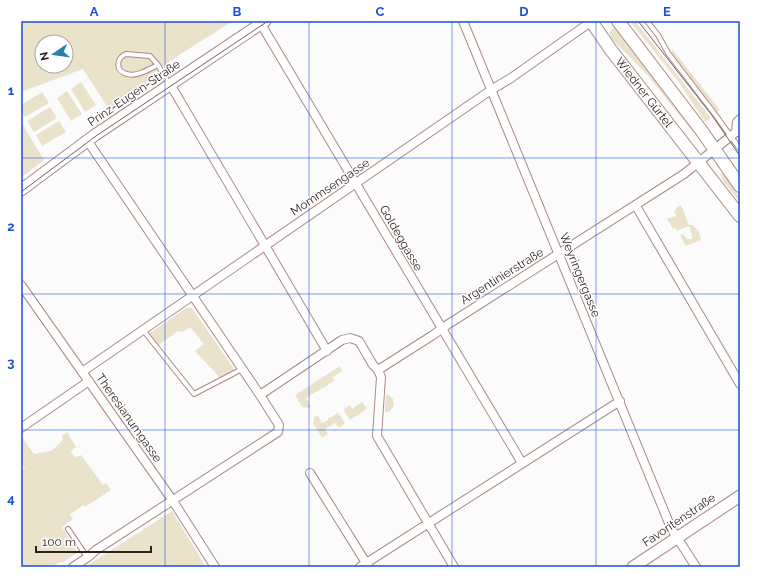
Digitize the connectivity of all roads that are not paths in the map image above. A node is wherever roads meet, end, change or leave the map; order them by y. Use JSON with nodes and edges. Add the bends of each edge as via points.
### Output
{"nodes":[{"id":1,"x":463,"y":21,"type":"edge"},
{"id":2,"x":591,"y":21,"type":"edge"},
{"id":3,"x":618,"y":21,"type":"edge"},
{"id":4,"x":647,"y":21,"type":"edge"},
{"id":5,"x":263,"y":22,"type":"edge"},
{"id":6,"x":158,"y":65,"type":"junction"},
{"id":7,"x":170,"y":84,"type":"junction"},
{"id":8,"x":491,"y":90,"type":"junction"},
{"id":9,"x":740,"y":119,"type":"edge"},
{"id":10,"x":736,"y":133,"type":"edge"},
{"id":11,"x":87,"y":140,"type":"junction"},
{"id":12,"x":740,"y":149,"type":"edge"},
{"id":13,"x":715,"y":150,"type":"junction"},
{"id":14,"x":699,"y":163,"type":"junction"},
{"id":15,"x":356,"y":184,"type":"junction"},
{"id":16,"x":740,"y":186,"type":"edge"},
{"id":17,"x":21,"y":190,"type":"edge"},
{"id":18,"x":636,"y":206,"type":"junction"},
{"id":19,"x":739,"y":214,"type":"edge"},
{"id":20,"x":265,"y":246,"type":"junction"},
{"id":21,"x":559,"y":254,"type":"junction"},
{"id":22,"x":21,"y":285,"type":"edge"},
{"id":23,"x":193,"y":296,"type":"junction"},
{"id":24,"x":441,"y":329,"type":"junction"},
{"id":25,"x":143,"y":330,"type":"junction"},
{"id":26,"x":327,"y":351,"type":"junction"},
{"id":27,"x":242,"y":369,"type":"junction"},
{"id":28,"x":378,"y":370,"type":"junction"},
{"id":29,"x":82,"y":372,"type":"junction"},
{"id":30,"x":89,"y":381,"type":"junction"},
{"id":31,"x":740,"y":384,"type":"edge"},
{"id":32,"x":260,"y":395,"type":"junction"},
{"id":33,"x":620,"y":402,"type":"junction"},
{"id":34,"x":21,"y":428,"type":"edge"},
{"id":35,"x":522,"y":463,"type":"junction"},
{"id":36,"x":310,"y":474,"type":"dead end"},
{"id":37,"x":740,"y":496,"type":"edge"},
{"id":38,"x":173,"y":501,"type":"junction"},
{"id":39,"x":428,"y":523,"type":"junction"},
{"id":40,"x":68,"y":529,"type":"dead end"},
{"id":41,"x":677,"y":538,"type":"junction"},
{"id":42,"x":88,"y":558,"type":"junction"},
{"id":43,"x":364,"y":566,"type":"edge"},
{"id":44,"x":73,"y":567,"type":"edge"},
{"id":45,"x":215,"y":567,"type":"edge"},
{"id":46,"x":454,"y":567,"type":"edge"},
{"id":47,"x":634,"y":567,"type":"edge"},
{"id":48,"x":696,"y":567,"type":"edge"}],
"edges":[{"from":1,"to":8,"type":"street","name":"Weyringergasse"},
{"from":2,"to":8,"type":"street","name":"Mommsengasse"},
{"from":2,"to":14,"type":"main road","name":"Wiedner Gürtel"},
{"from":3,"to":13,"type":"main road","name":"Wiedner Gürtel"},
{"from":4,"to":10,"type":"lane","via":[[668,53]]},
{"from":5,"to":7,"type":"street","name":"Prinz-Eugen-Straße"},
{"from":5,"to":15,"type":"street","name":"Goldeggasse"},
{"from":6,"to":6,"type":"lane","via":[[150,56],[126,54],[118,60],[122,72],[127,74]]},
{"from":6,"to":7,"type":"lane"},
{"from":7,"to":11,"type":"street","name":"Prinz-Eugen-Straße"},
{"from":7,"to":20,"type":"street"},
{"from":8,"to":15,"type":"street","name":"Mommsengasse"},
{"from":8,"to":21,"type":"street","name":"Weyringergasse"},
{"from":9,"to":10,"type":"street","via":[[737,122]]},
{"from":10,"to":12,"type":"lane"},
{"from":10,"to":13,"type":"street"},
{"from":11,"to":17,"type":"street","name":"Prinz-Eugen-Straße"},
{"from":11,"to":23,"type":"street"},
{"from":13,"to":14,"type":"street"},
{"from":13,"to":16,"type":"main road","name":"Wiedner Gürtel"},
{"from":14,"to":18,"type":"street","name":"Argentinierstraße"},
{"from":14,"to":19,"type":"main road","name":"Wiedner Gürtel"},
{"from":15,"to":20,"type":"street","name":"Mommsengasse"},
{"from":15,"to":24,"type":"street","name":"Goldeggasse"},
{"from":18,"to":21,"type":"street","name":"Argentinierstraße"},
{"from":18,"to":31,"type":"street"},
{"from":20,"to":23,"type":"street","name":"Mommsengasse"},
{"from":20,"to":26,"type":"street"},
{"from":21,"to":24,"type":"street","name":"Argentinierstraße"},
{"from":21,"to":33,"type":"street","name":"Weyringergasse"},
{"from":22,"to":29,"type":"street","name":"Theresianumgasse"},
{"from":23,"to":25,"type":"street","name":"Mommsengasse"},
{"from":23,"to":27,"type":"street"},
{"from":24,"to":28,"type":"street","name":"Argentinierstraße"},
{"from":24,"to":35,"type":"street","name":"Goldeggasse"},
{"from":25,"to":27,"type":"lane","via":[[194,394]]},
{"from":25,"to":29,"type":"street","name":"Mommsengasse"},
{"from":26,"to":28,"type":"street","via":[[345,339],[356,339]]},
{"from":26,"to":32,"type":"street"},
{"from":27,"to":32,"type":"street"},
{"from":28,"to":39,"type":"street","via":[[381,379],[377,436]]},
{"from":29,"to":30,"type":"street","name":"Theresianumgasse"},
{"from":30,"to":34,"type":"street"},
{"from":30,"to":38,"type":"street","name":"Theresianumgasse"},
{"from":32,"to":38,"type":"street","via":[[279,425],[279,432]]},
{"from":33,"to":35,"type":"street"},
{"from":33,"to":41,"type":"street","name":"Weyringergasse"},
{"from":35,"to":39,"type":"street"},
{"from":36,"to":43,"type":"street"},
{"from":37,"to":41,"type":"street","name":"Favoritenstraße"},
{"from":38,"to":42,"type":"street","via":[[96,550]]},
{"from":38,"to":45,"type":"street","name":"Theresianumgasse"},
{"from":39,"to":43,"type":"street"},
{"from":39,"to":46,"type":"street"},
{"from":40,"to":42,"type":"lane"},
{"from":41,"to":47,"type":"street","name":"Favoritenstraße"},
{"from":41,"to":48,"type":"street","name":"Weyringergasse"},
{"from":42,"to":44,"type":"street"}]}
